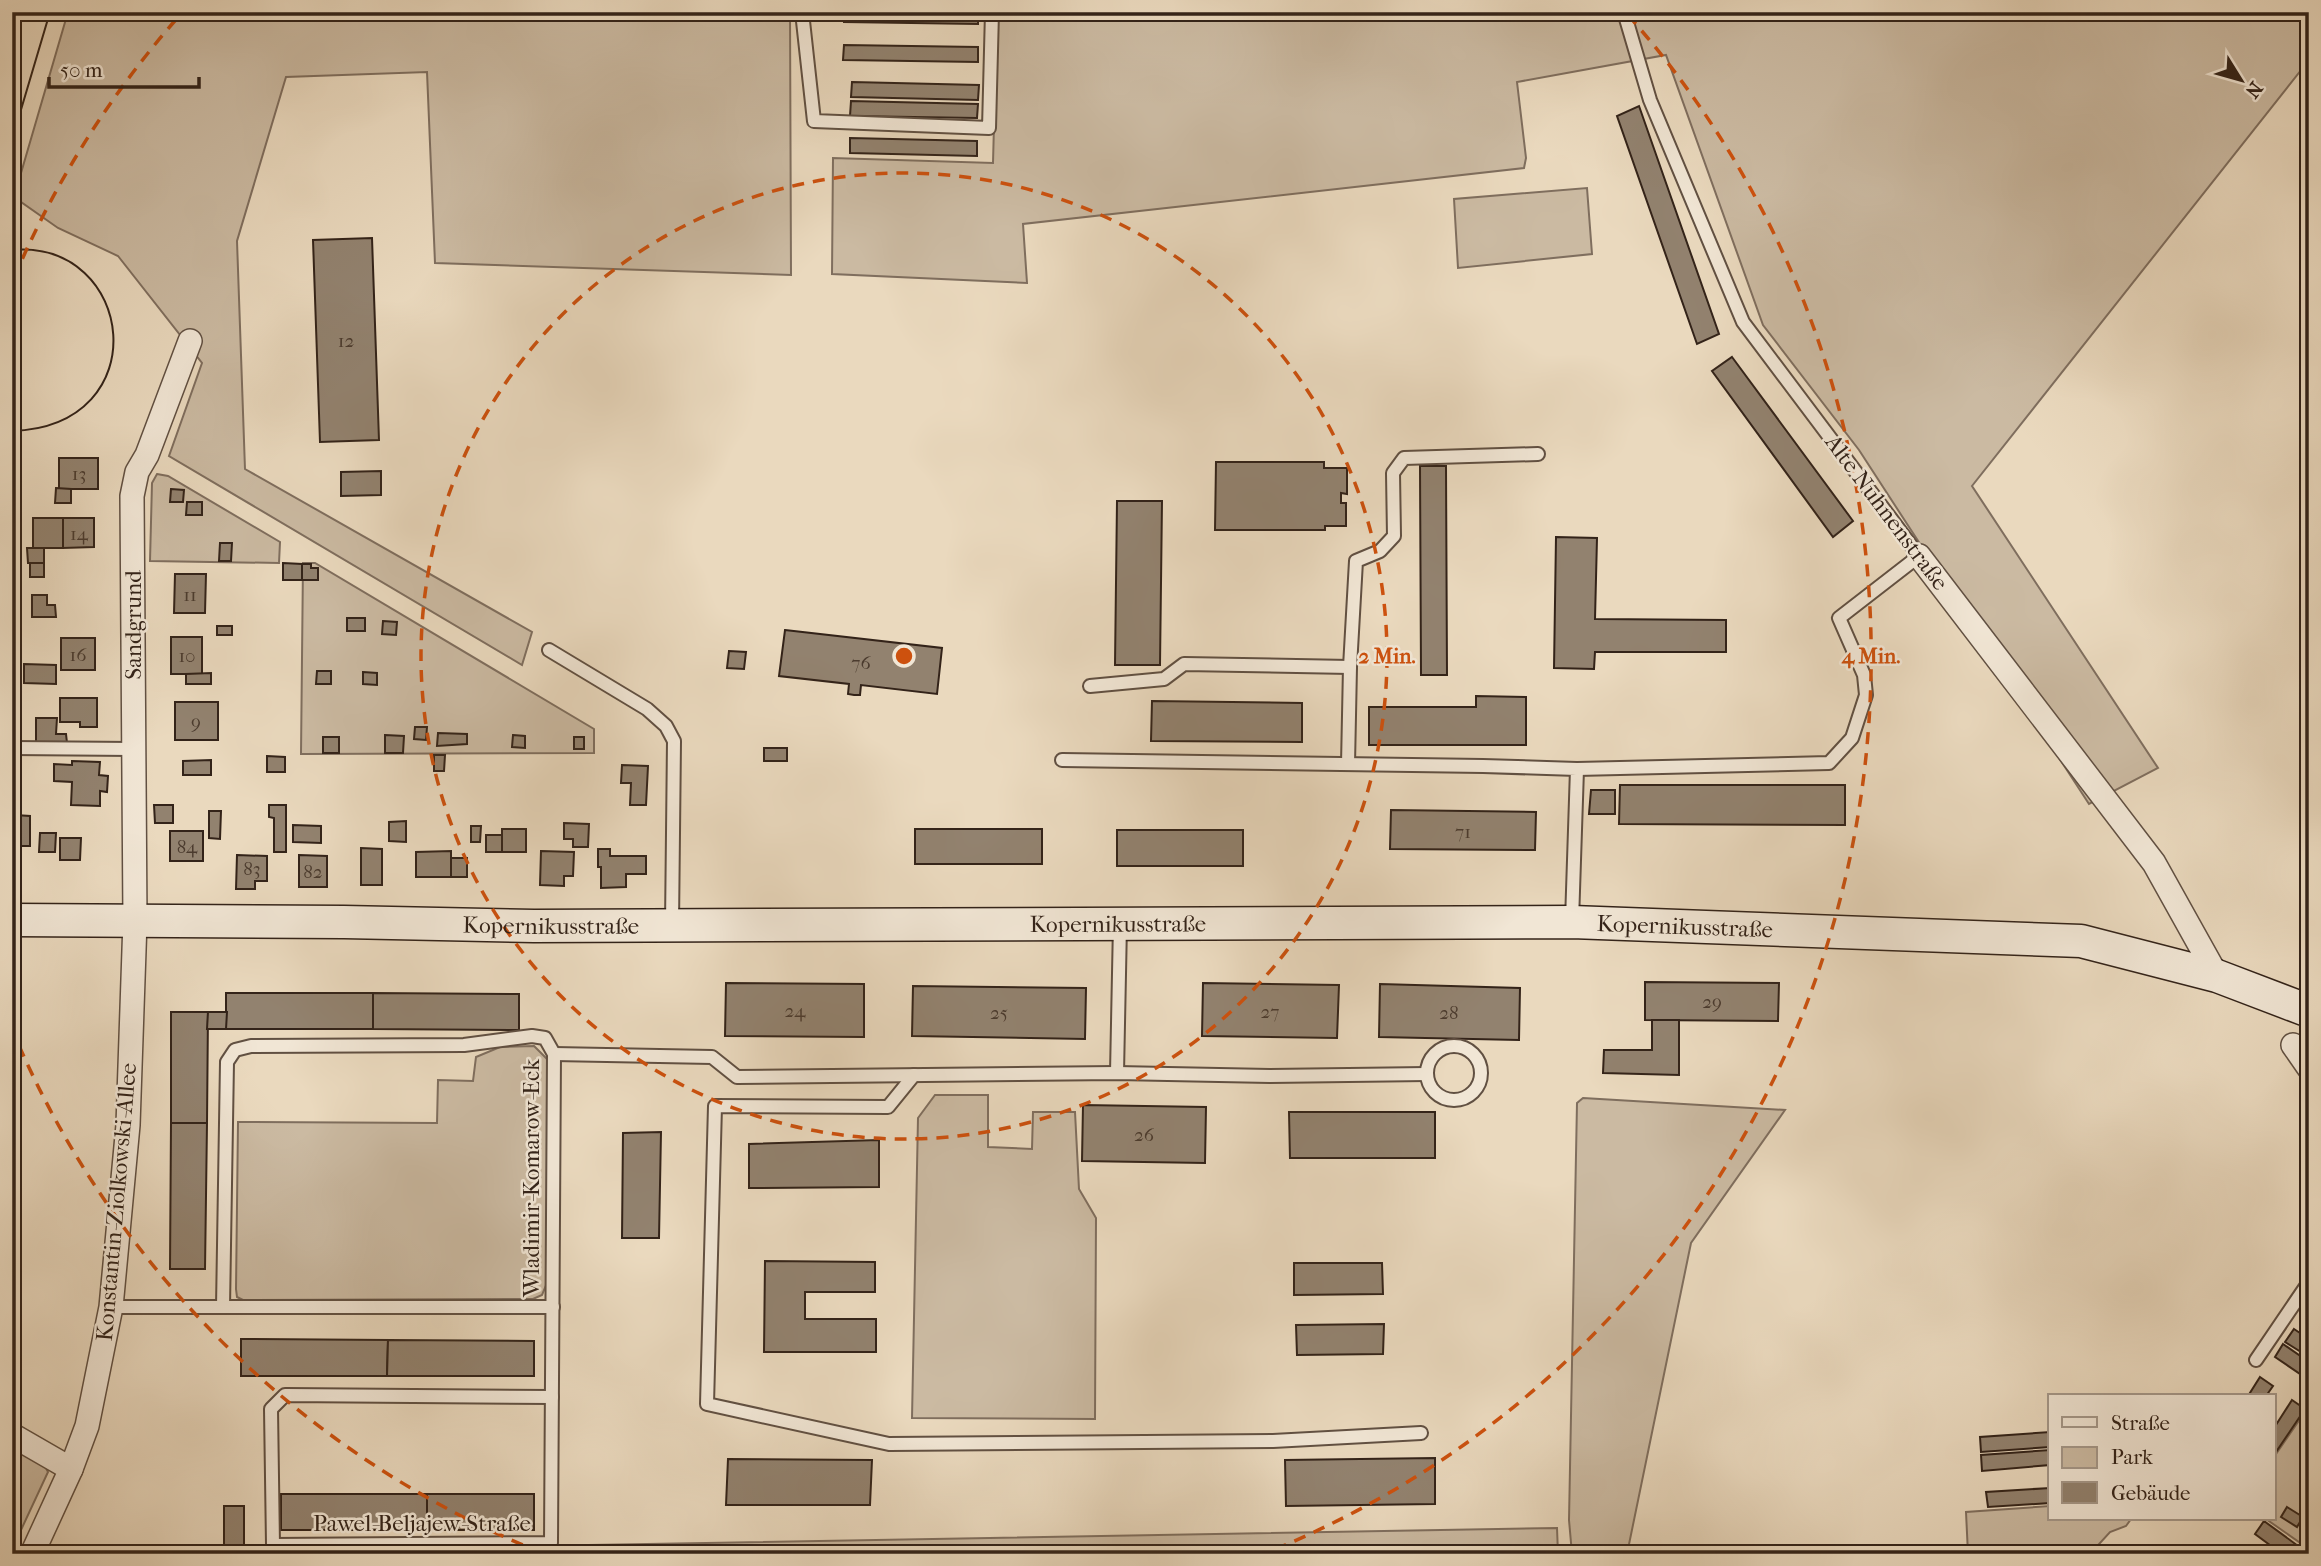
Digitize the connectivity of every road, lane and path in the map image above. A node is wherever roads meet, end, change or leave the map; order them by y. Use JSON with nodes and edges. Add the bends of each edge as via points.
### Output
{"nodes":[{"id":1,"x":802,"y":12,"type":"edge"},
{"id":2,"x":992,"y":12,"type":"edge"},
{"id":3,"x":1624,"y":12,"type":"edge"},
{"id":4,"x":190,"y":341,"type":"dead end"},
{"id":5,"x":1538,"y":454,"type":"dead end"},
{"id":6,"x":1919,"y":556,"type":"junction"},
{"id":7,"x":550,"y":650,"type":"dead end"},
{"id":8,"x":1350,"y":667,"type":"junction"},
{"id":9,"x":1090,"y":685,"type":"dead end"},
{"id":10,"x":12,"y":748,"type":"edge"},
{"id":11,"x":133,"y":749,"type":"junction"},
{"id":12,"x":1062,"y":760,"type":"dead end"},
{"id":13,"x":1348,"y":764,"type":"junction"},
{"id":14,"x":1577,"y":769,"type":"junction"},
{"id":15,"x":12,"y":920,"type":"edge"},
{"id":16,"x":135,"y":921,"type":"junction"},
{"id":17,"x":1572,"y":922,"type":"junction"},
{"id":18,"x":1120,"y":923,"type":"junction"},
{"id":19,"x":672,"y":925,"type":"junction"},
{"id":20,"x":2217,"y":976,"type":"junction"},
{"id":21,"x":2309,"y":1012,"type":"edge"},
{"id":22,"x":2293,"y":1045,"type":"dead end"},
{"id":23,"x":554,"y":1054,"type":"junction"},
{"id":24,"x":2309,"y":1068,"type":"edge"},
{"id":25,"x":1117,"y":1073,"type":"junction"},
{"id":26,"x":1427,"y":1074,"type":"junction"},
{"id":27,"x":914,"y":1075,"type":"junction"},
{"id":28,"x":2309,"y":1282,"type":"edge"},
{"id":29,"x":111,"y":1307,"type":"junction"},
{"id":30,"x":223,"y":1307,"type":"junction"},
{"id":31,"x":553,"y":1307,"type":"junction"},
{"id":32,"x":2256,"y":1360,"type":"dead end"},
{"id":33,"x":552,"y":1397,"type":"junction"},
{"id":34,"x":1421,"y":1433,"type":"dead end"},
{"id":35,"x":12,"y":1435,"type":"edge"},
{"id":36,"x":71,"y":1469,"type":"junction"},
{"id":37,"x":43,"y":1550,"type":"edge"},
{"id":38,"x":273,"y":1550,"type":"edge"}],
"edges":[{"from":1,"to":2,"type":"lane","via":[[814,121],[989,128]]},
{"from":3,"to":6,"type":"lane","name":"Alte Nuhnenstraße","via":[[1650,100],[1743,322]]},
{"from":4,"to":11,"type":"street","name":"Sandgrund","via":[[137,472],[132,496]]},
{"from":5,"to":8,"type":"lane","via":[[1404,458],[1393,473],[1394,536],[1380,551],[1356,561]]},
{"from":6,"to":14,"type":"lane","via":[[1839,618],[1864,675],[1866,695],[1852,738],[1829,764]]},
{"from":6,"to":20,"type":"street","name":"Alte Nuhnenstraße","via":[[2154,863]]},
{"from":7,"to":19,"type":"lane","via":[[647,709],[666,726],[674,741]]},
{"from":8,"to":9,"type":"lane","via":[[1185,664],[1164,678]]},
{"from":8,"to":13,"type":"lane"},
{"from":10,"to":11,"type":"lane"},
{"from":11,"to":16,"type":"street","name":"Sandgrund"},
{"from":12,"to":13,"type":"lane"},
{"from":13,"to":14,"type":"lane"},
{"from":14,"to":17,"type":"lane"},
{"from":15,"to":16,"type":"main road","name":"Kopernikusstraße"},
{"from":16,"to":19,"type":"main road","name":"Kopernikusstraße"},
{"from":16,"to":29,"type":"street","name":"Konstantin-Ziolkowski-Allee","via":[[128,1125]]},
{"from":17,"to":18,"type":"main road","name":"Kopernikusstraße"},
{"from":17,"to":20,"type":"main road","name":"Kopernikusstraße","via":[[2081,941]]},
{"from":18,"to":19,"type":"main road","name":"Kopernikusstraße"},
{"from":18,"to":25,"type":"lane"},
{"from":20,"to":21,"type":"main road","name":"Kopernikusstraße"},
{"from":22,"to":24,"type":"street"},
{"from":23,"to":27,"type":"lane","via":[[712,1057],[737,1077]]},
{"from":23,"to":30,"type":"lane","name":"Wladimir-Komarow-Eck","via":[[545,1038],[532,1036],[464,1045],[251,1046],[235,1050],[227,1062]]},
{"from":23,"to":31,"type":"lane","name":"Wladimir-Komarow-Eck"},
{"from":25,"to":26,"type":"lane"},
{"from":25,"to":27,"type":"lane"},
{"from":26,"to":26,"type":"lane","via":[[1431,1089],[1452,1101],[1468,1097],[1482,1077],[1473,1053],[1456,1046],[1439,1050]]},
{"from":27,"to":34,"type":"lane","via":[[888,1107],[715,1106],[708,1404],[889,1444],[1273,1441]]},
{"from":28,"to":32,"type":"lane"},
{"from":29,"to":30,"type":"lane","name":"Wladimir-Komarow-Eck"},
{"from":29,"to":36,"type":"street","name":"Konstantin-Ziolkowski-Allee","via":[[87,1426]]},
{"from":30,"to":31,"type":"lane","name":"Wladimir-Komarow-Eck"},
{"from":31,"to":33,"type":"lane","name":"Pawel-Beljajew-Straße"},
{"from":33,"to":38,"type":"lane","name":"Pawel-Beljajew-Straße","via":[[551,1543]]},
{"from":33,"to":38,"type":"lane","name":"Pawel-Beljajew-Straße","via":[[285,1395],[271,1409]]},
{"from":35,"to":36,"type":"street"},
{"from":36,"to":37,"type":"street","name":"Konstantin-Ziolkowski-Allee"}]}
